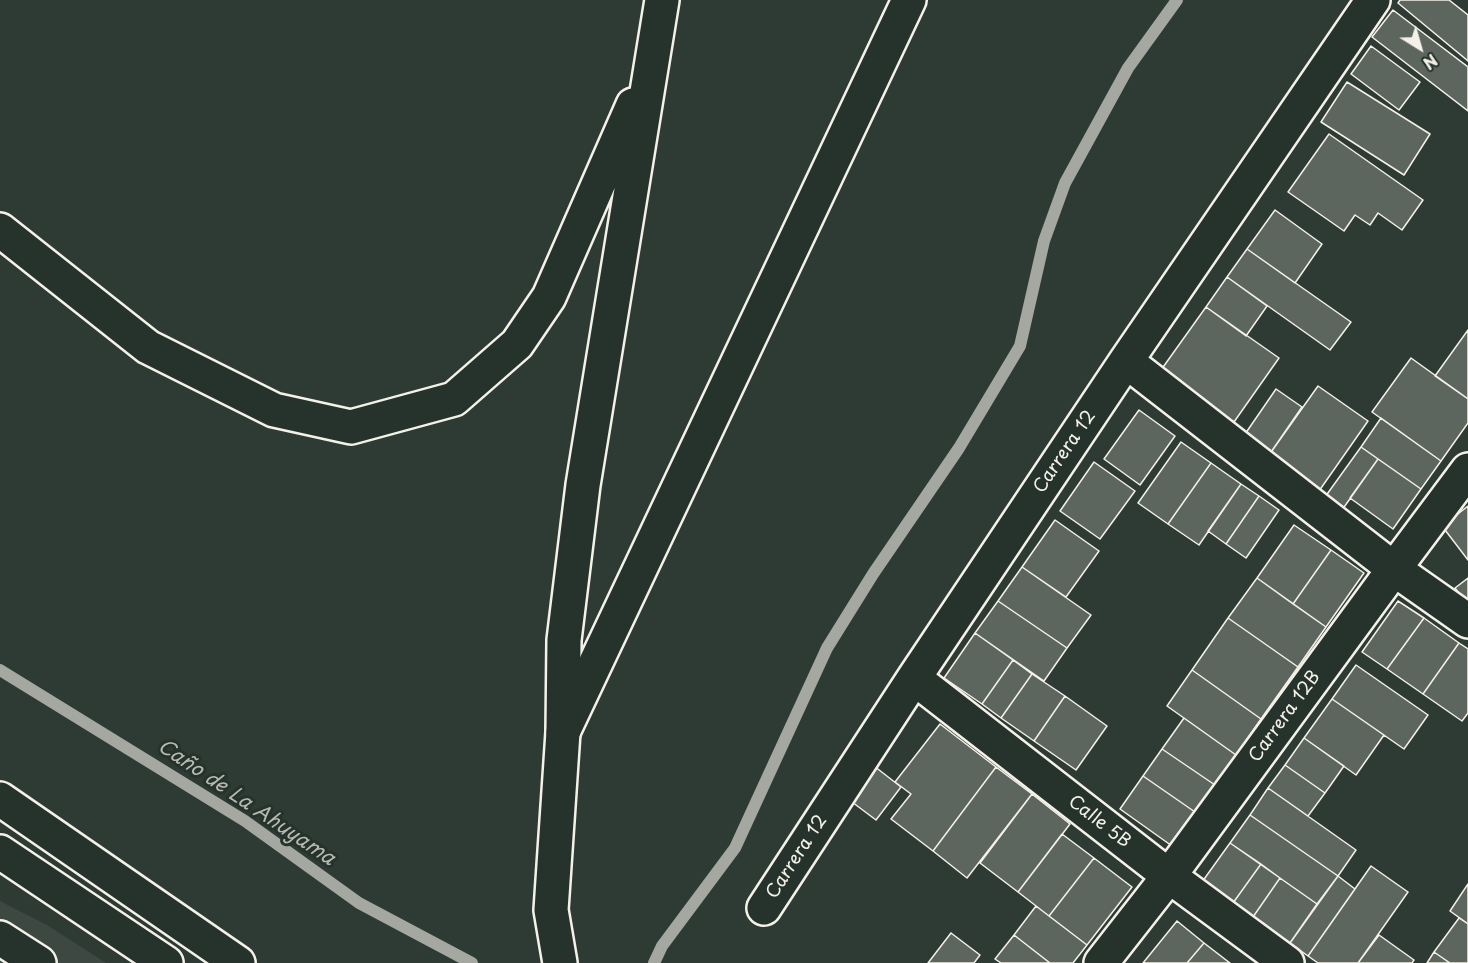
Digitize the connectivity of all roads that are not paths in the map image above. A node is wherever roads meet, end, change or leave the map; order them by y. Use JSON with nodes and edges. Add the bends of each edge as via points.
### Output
{"nodes":[{"id":1,"x":662,"y":0,"type":"edge"},
{"id":2,"x":909,"y":0,"type":"edge"},
{"id":3,"x":1373,"y":0,"type":"edge"},
{"id":4,"x":652,"y":61,"type":"junction"},
{"id":5,"x":0,"y":230,"type":"edge"},
{"id":6,"x":1126,"y":361,"type":"junction"},
{"id":7,"x":1468,"y":470,"type":"edge"},
{"id":8,"x":1394,"y":569,"type":"junction"},
{"id":9,"x":1468,"y":621,"type":"edge"},
{"id":10,"x":914,"y":678,"type":"junction"},
{"id":11,"x":563,"y":732,"type":"junction"},
{"id":12,"x":0,"y":800,"type":"edge"},
{"id":13,"x":0,"y":852,"type":"edge"},
{"id":14,"x":1169,"y":876,"type":"junction"},
{"id":15,"x":764,"y":908,"type":"dead end"},
{"id":16,"x":0,"y":938,"type":"edge"},
{"id":17,"x":39,"y":963,"type":"edge"},
{"id":18,"x":166,"y":963,"type":"edge"},
{"id":19,"x":238,"y":963,"type":"edge"},
{"id":20,"x":560,"y":963,"type":"edge"},
{"id":21,"x":1101,"y":963,"type":"edge"},
{"id":22,"x":1287,"y":963,"type":"edge"}],
"edges":[{"from":1,"to":4,"type":"main road"},
{"from":2,"to":11,"type":"main road"},
{"from":3,"to":6,"type":"main road","name":"Carrera 12"},
{"from":4,"to":5,"type":"main road","via":[[549,297],[517,344],[454,399],[351,427],[274,410],[148,347]]},
{"from":4,"to":11,"type":"main road","via":[[582,496],[564,640]]},
{"from":6,"to":8,"type":"main road"},
{"from":6,"to":10,"type":"main road","name":"Carrera 12"},
{"from":7,"to":8,"type":"main road","name":"Carrera 12B"},
{"from":8,"to":9,"type":"main road"},
{"from":8,"to":14,"type":"main road","name":"Carrera 12B"},
{"from":10,"to":14,"type":"main road","name":"Calle 5B"},
{"from":10,"to":15,"type":"main road","name":"Carrera 12"},
{"from":11,"to":20,"type":"main road","via":[[551,910]]},
{"from":12,"to":19,"type":"main road"},
{"from":13,"to":18,"type":"main road"},
{"from":14,"to":21,"type":"main road","name":"Carrera 12B"},
{"from":14,"to":22,"type":"main road","name":"Calle 5B"},
{"from":16,"to":17,"type":"main road"}]}
